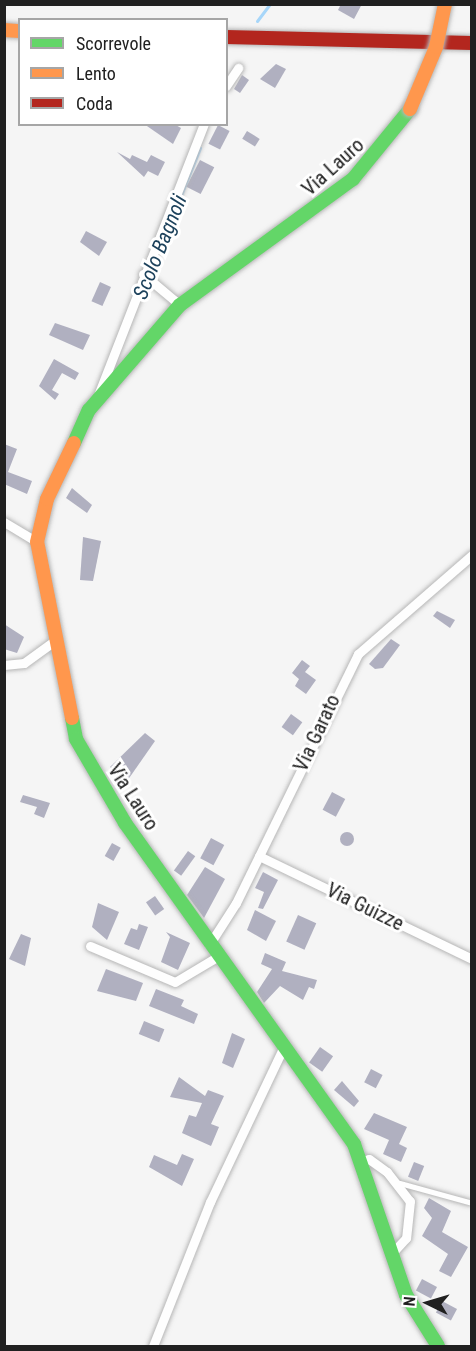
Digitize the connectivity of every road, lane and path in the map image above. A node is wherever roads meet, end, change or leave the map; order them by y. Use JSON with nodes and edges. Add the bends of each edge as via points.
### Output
{"nodes":[{"id":1,"x":445,"y":4,"type":"edge"},
{"id":2,"x":228,"y":37,"type":"edge"},
{"id":3,"x":471,"y":43,"type":"edge"},
{"id":4,"x":238,"y":68,"type":"dead end"},
{"id":5,"x":228,"y":83,"type":"edge"},
{"id":6,"x":203,"y":126,"type":"edge"},
{"id":7,"x":143,"y":274,"type":"junction"},
{"id":8,"x":180,"y":306,"type":"junction"},
{"id":9,"x":97,"y":398,"type":"junction"},
{"id":10,"x":4,"y":522,"type":"edge"},
{"id":11,"x":37,"y":542,"type":"junction"},
{"id":12,"x":471,"y":555,"type":"edge"},
{"id":13,"x":54,"y":641,"type":"junction"},
{"id":14,"x":4,"y":665,"type":"edge"},
{"id":15,"x":259,"y":856,"type":"junction"},
{"id":16,"x":209,"y":945,"type":"junction"},
{"id":17,"x":90,"y":946,"type":"dead end"},
{"id":18,"x":218,"y":957,"type":"junction"},
{"id":19,"x":471,"y":959,"type":"edge"},
{"id":20,"x":283,"y":1048,"type":"junction"},
{"id":21,"x":361,"y":1161,"type":"junction"},
{"id":22,"x":400,"y":1183,"type":"junction"},
{"id":23,"x":469,"y":1203,"type":"dead end"},
{"id":24,"x":391,"y":1254,"type":"junction"},
{"id":25,"x":153,"y":1347,"type":"edge"},
{"id":26,"x":438,"y":1347,"type":"edge"}],
"edges":[{"from":1,"to":8,"type":"main road","name":"Via Lauro","bridge":true,"via":[[436,47],[410,109],[353,180]]},
{"from":2,"to":3,"type":"main road"},
{"from":4,"to":5,"type":"street"},
{"from":6,"to":7,"type":"street","name":"Via Lauro"},
{"from":7,"to":8,"type":"street"},
{"from":7,"to":9,"type":"street","name":"Via Lauro"},
{"from":8,"to":9,"type":"main road","name":"Via Lauro"},
{"from":9,"to":11,"type":"main road","name":"Via Lauro","via":[[47,500]]},
{"from":10,"to":11,"type":"street"},
{"from":11,"to":13,"type":"main road","name":"Via Lauro"},
{"from":12,"to":15,"type":"street","name":"Via Garato","via":[[358,654]]},
{"from":13,"to":14,"type":"street","via":[[24,663]]},
{"from":13,"to":16,"type":"main road","name":"Via Lauro","via":[[67,713],[86,758]]},
{"from":15,"to":16,"type":"street","name":"Via Garato"},
{"from":15,"to":19,"type":"street","name":"Via Guizze"},
{"from":16,"to":18,"type":"main road","name":"Via Lauro"},
{"from":17,"to":18,"type":"street","via":[[175,982]]},
{"from":18,"to":20,"type":"main road","name":"Via Lauro"},
{"from":20,"to":21,"type":"main road","name":"Via Lauro","via":[[342,1126]]},
{"from":20,"to":25,"type":"street","via":[[210,1202]]},
{"from":21,"to":22,"type":"street","via":[[369,1159]]},
{"from":21,"to":24,"type":"main road","name":"Via Lauro"},
{"from":22,"to":23,"type":"lane"},
{"from":22,"to":24,"type":"street","via":[[410,1201],[410,1218],[401,1249]]},
{"from":24,"to":26,"type":"main road","name":"Via Lauro","via":[[406,1295]]}]}
